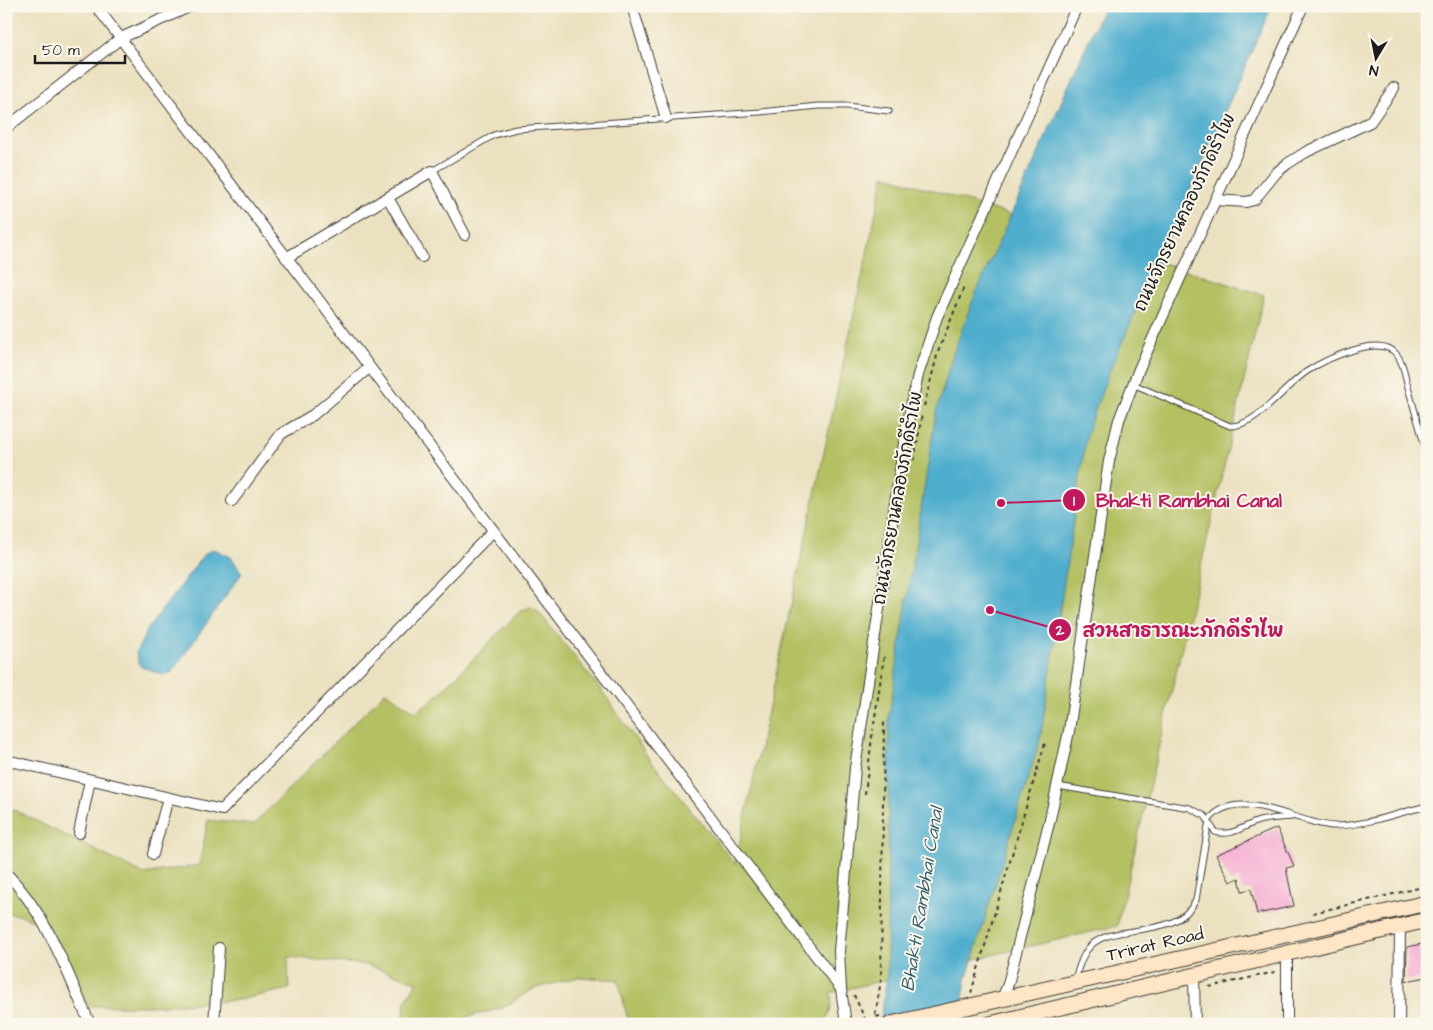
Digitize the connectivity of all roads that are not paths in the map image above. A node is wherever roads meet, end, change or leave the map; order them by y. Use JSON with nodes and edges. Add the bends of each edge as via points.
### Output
{"nodes":[{"id":1,"x":96,"y":6,"type":"edge"},
{"id":2,"x":191,"y":6,"type":"edge"},
{"id":3,"x":632,"y":6,"type":"edge"},
{"id":4,"x":1077,"y":6,"type":"edge"},
{"id":5,"x":1303,"y":6,"type":"edge"},
{"id":6,"x":121,"y":38,"type":"junction"},
{"id":7,"x":1394,"y":88,"type":"dead end"},
{"id":8,"x":889,"y":111,"type":"dead end"},
{"id":9,"x":666,"y":118,"type":"junction"},
{"id":10,"x":6,"y":128,"type":"edge"},
{"id":11,"x":432,"y":171,"type":"junction"},
{"id":12,"x":388,"y":198,"type":"junction"},
{"id":13,"x":1215,"y":200,"type":"junction"},
{"id":14,"x":465,"y":235,"type":"dead end"},
{"id":15,"x":422,"y":257,"type":"dead end"},
{"id":16,"x":286,"y":258,"type":"junction"},
{"id":17,"x":369,"y":368,"type":"junction"},
{"id":18,"x":1133,"y":384,"type":"junction"},
{"id":19,"x":1427,"y":454,"type":"edge"},
{"id":20,"x":232,"y":501,"type":"dead end"},
{"id":21,"x":493,"y":531,"type":"junction"},
{"id":22,"x":6,"y":760,"type":"edge"},
{"id":23,"x":90,"y":780,"type":"junction"},
{"id":24,"x":1057,"y":786,"type":"junction"},
{"id":25,"x":168,"y":798,"type":"junction"},
{"id":26,"x":1427,"y":806,"type":"edge"},
{"id":27,"x":1295,"y":817,"type":"junction"},
{"id":28,"x":1209,"y":820,"type":"junction"},
{"id":29,"x":79,"y":834,"type":"dead end"},
{"id":30,"x":153,"y":854,"type":"dead end"},
{"id":31,"x":6,"y":873,"type":"edge"},
{"id":32,"x":1427,"y":903,"type":"edge"},
{"id":33,"x":1427,"y":920,"type":"edge"},
{"id":34,"x":1400,"y":927,"type":"junction"},
{"id":35,"x":219,"y":948,"type":"dead end"},
{"id":36,"x":1287,"y":954,"type":"junction"},
{"id":37,"x":1194,"y":975,"type":"junction"},
{"id":38,"x":1074,"y":982,"type":"junction"},
{"id":39,"x":841,"y":989,"type":"junction"},
{"id":40,"x":1002,"y":998,"type":"junction"},
{"id":41,"x":90,"y":1024,"type":"edge"},
{"id":42,"x":214,"y":1024,"type":"edge"},
{"id":43,"x":846,"y":1024,"type":"edge"},
{"id":44,"x":891,"y":1024,"type":"edge"},
{"id":45,"x":990,"y":1024,"type":"edge"},
{"id":46,"x":1195,"y":1024,"type":"edge"},
{"id":47,"x":1287,"y":1024,"type":"edge"},
{"id":48,"x":1398,"y":1024,"type":"edge"}],
"edges":[{"from":1,"to":6,"type":"street"},
{"from":2,"to":6,"type":"street"},
{"from":3,"to":9,"type":"street"},
{"from":4,"to":39,"type":"street","via":[[938,317],[918,374],[906,430],[855,768],[839,951]]},
{"from":5,"to":13,"type":"street"},
{"from":6,"to":10,"type":"street"},
{"from":6,"to":16,"type":"street"},
{"from":7,"to":13,"type":"street","via":[[1370,122],[1287,164],[1254,200]]},
{"from":8,"to":9,"type":"lane","via":[[818,106]]},
{"from":9,"to":11,"type":"lane","via":[[504,131]]},
{"from":11,"to":12,"type":"street"},
{"from":11,"to":14,"type":"street"},
{"from":12,"to":15,"type":"street"},
{"from":12,"to":16,"type":"street"},
{"from":13,"to":18,"type":"street"},
{"from":16,"to":17,"type":"street"},
{"from":17,"to":20,"type":"street","via":[[313,415],[281,434]]},
{"from":17,"to":21,"type":"street"},
{"from":18,"to":19,"type":"lane","via":[[1230,426],[1238,426],[1324,361],[1363,347],[1382,346],[1393,349],[1401,363]]},
{"from":18,"to":24,"type":"street","via":[[1119,420],[1109,461],[1069,732]]},
{"from":21,"to":25,"type":"street","via":[[222,810]]},
{"from":21,"to":39,"type":"street"},
{"from":22,"to":23,"type":"street"},
{"from":23,"to":25,"type":"street"},
{"from":23,"to":29,"type":"street"},
{"from":24,"to":28,"type":"lane","via":[[1190,808]]},
{"from":24,"to":40,"type":"street"},
{"from":25,"to":30,"type":"street"},
{"from":26,"to":27,"type":"lane","via":[[1337,826],[1315,824]]},
{"from":27,"to":28,"type":"lane","via":[[1251,805],[1214,812]]},
{"from":27,"to":28,"type":"lane","via":[[1258,822],[1229,834],[1215,832]]},
{"from":28,"to":38,"type":"lane","via":[[1196,900],[1190,911],[1174,922],[1107,937],[1093,944],[1086,951]]},
{"from":31,"to":41,"type":"street","via":[[30,902],[50,936]]},
{"from":32,"to":38,"type":"main road","name":"Trirat Road"},
{"from":33,"to":34,"type":"main road"},
{"from":34,"to":36,"type":"main road"},
{"from":34,"to":48,"type":"street"},
{"from":35,"to":42,"type":"street"},
{"from":36,"to":37,"type":"main road"},
{"from":36,"to":47,"type":"street"},
{"from":37,"to":45,"type":"main road"},
{"from":37,"to":46,"type":"street"},
{"from":38,"to":40,"type":"main road","name":"Trirat Road"},
{"from":39,"to":43,"type":"street"},
{"from":40,"to":44,"type":"main road","name":"Trirat Road","via":[[976,998]]}]}
